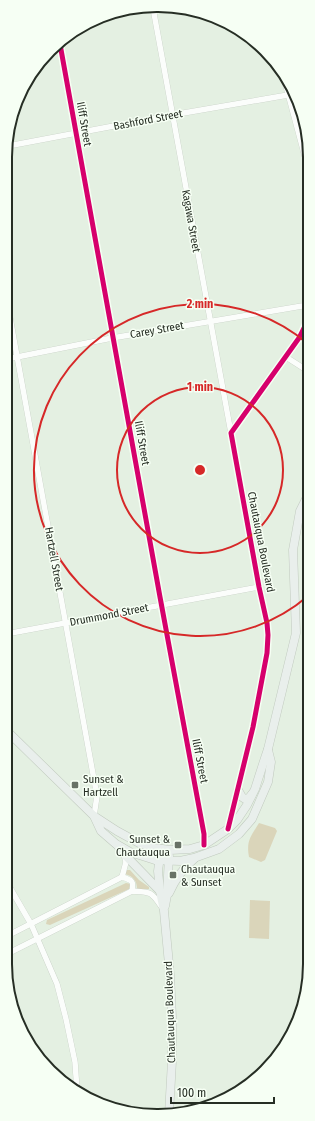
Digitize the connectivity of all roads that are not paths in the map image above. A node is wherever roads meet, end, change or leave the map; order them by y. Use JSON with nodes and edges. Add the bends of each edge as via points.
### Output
{"nodes":[{"id":1,"x":154,"y":12,"type":"edge"},
{"id":2,"x":61,"y":49,"type":"edge"},
{"id":3,"x":287,"y":91,"type":"edge"},
{"id":4,"x":288,"y":95,"type":"junction"},
{"id":5,"x":172,"y":115,"type":"junction"},
{"id":6,"x":76,"y":133,"type":"junction"},
{"id":7,"x":12,"y":145,"type":"edge"},
{"id":8,"x":303,"y":150,"type":"edge"},
{"id":9,"x":303,"y":306,"type":"edge"},
{"id":10,"x":210,"y":321,"type":"junction"},
{"id":11,"x":12,"y":329,"type":"edge"},
{"id":12,"x":303,"y":330,"type":"edge"},
{"id":13,"x":112,"y":338,"type":"junction"},
{"id":14,"x":17,"y":357,"type":"junction"},
{"id":15,"x":286,"y":357,"type":"junction"},
{"id":16,"x":12,"y":358,"type":"edge"},
{"id":17,"x":303,"y":368,"type":"edge"},
{"id":18,"x":231,"y":433,"type":"junction"},
{"id":19,"x":303,"y":505,"type":"edge"},
{"id":20,"x":259,"y":587,"type":"junction"},
{"id":21,"x":161,"y":605,"type":"junction"},
{"id":22,"x":65,"y":623,"type":"junction"},
{"id":23,"x":12,"y":633,"type":"edge"},
{"id":24,"x":12,"y":736,"type":"edge"},
{"id":25,"x":268,"y":749,"type":"junction"},
{"id":26,"x":255,"y":788,"type":"junction"},
{"id":27,"x":238,"y":790,"type":"junction"},
{"id":28,"x":94,"y":816,"type":"junction"},
{"id":29,"x":228,"y":829,"type":"junction"},
{"id":30,"x":116,"y":844,"type":"junction"},
{"id":31,"x":204,"y":845,"type":"junction"},
{"id":32,"x":161,"y":849,"type":"junction"},
{"id":33,"x":170,"y":850,"type":"junction"},
{"id":34,"x":123,"y":853,"type":"junction"},
{"id":35,"x":194,"y":858,"type":"junction"},
{"id":36,"x":160,"y":860,"type":"junction"},
{"id":37,"x":169,"y":861,"type":"junction"},
{"id":38,"x":122,"y":877,"type":"junction"},
{"id":39,"x":12,"y":891,"type":"edge"},
{"id":40,"x":132,"y":892,"type":"junction"},
{"id":41,"x":164,"y":893,"type":"junction"},
{"id":42,"x":164,"y":911,"type":"junction"},
{"id":43,"x":31,"y":924,"type":"junction"},
{"id":44,"x":12,"y":934,"type":"edge"},
{"id":45,"x":38,"y":939,"type":"junction"},
{"id":46,"x":12,"y":951,"type":"edge"},
{"id":47,"x":77,"y":1084,"type":"edge"},
{"id":48,"x":169,"y":1109,"type":"edge"}],
"edges":[{"from":1,"to":5,"type":"street","name":"Kagawa Street"},
{"from":2,"to":6,"type":"street","name":"Iliff Street"},
{"from":3,"to":4,"type":"street"},
{"from":4,"to":5,"type":"street","name":"Bashford Street"},
{"from":4,"to":8,"type":"street"},
{"from":5,"to":6,"type":"street","name":"Bashford Street"},
{"from":5,"to":10,"type":"street","name":"Kagawa Street"},
{"from":6,"to":7,"type":"street","name":"Bashford Street"},
{"from":6,"to":13,"type":"street","name":"Iliff Street"},
{"from":9,"to":10,"type":"street","name":"Carey Street"},
{"from":10,"to":13,"type":"street","name":"Carey Street"},
{"from":10,"to":18,"type":"street","name":"Kagawa Street"},
{"from":11,"to":14,"type":"street","name":"Hartzell Street"},
{"from":12,"to":15,"type":"street"},
{"from":13,"to":14,"type":"street","name":"Carey Street"},
{"from":13,"to":21,"type":"street","name":"Iliff Street"},
{"from":14,"to":16,"type":"street","name":"Carey Street"},
{"from":14,"to":22,"type":"street","name":"Hartzell Street"},
{"from":15,"to":17,"type":"street"},
{"from":15,"to":18,"type":"street"},
{"from":18,"to":20,"type":"street","name":"Chautauqua Boulevard"},
{"from":19,"to":25,"type":"main road","via":[[293,550],[296,633]]},
{"from":20,"to":21,"type":"street","name":"Drummond Street"},
{"from":20,"to":27,"type":"street","name":"Chautauqua Boulevard","via":[[267,623],[267,653]]},
{"from":21,"to":22,"type":"street","name":"Drummond Street"},
{"from":21,"to":31,"type":"street","name":"Iliff Street"},
{"from":22,"to":23,"type":"street","name":"Drummond Street"},
{"from":22,"to":28,"type":"street","name":"Hartzell Street","via":[[97,796]]},
{"from":24,"to":28,"type":"main road"},
{"from":25,"to":26,"type":"main road"},
{"from":25,"to":35,"type":"main road","via":[[271,762],[268,782],[252,819],[239,834],[218,849]]},
{"from":26,"to":27,"type":"main road","via":[[249,798],[245,799]]},
{"from":26,"to":29,"type":"main road","via":[[247,805]]},
{"from":27,"to":29,"type":"street","name":"Chautauqua Boulevard"},
{"from":28,"to":30,"type":"main road","via":[[101,831]]},
{"from":28,"to":32,"type":"main road","via":[[139,843]]},
{"from":29,"to":31,"type":"main road"},
{"from":30,"to":34,"type":"main road"},
{"from":30,"to":36,"type":"main road","via":[[140,856]]},
{"from":31,"to":33,"type":"main road","via":[[190,850]]},
{"from":32,"to":33,"type":"main road"},
{"from":32,"to":36,"type":"main road","name":"Chautauqua Boulevard"},
{"from":33,"to":37,"type":"main road","name":"Chautauqua Boulevard"},
{"from":34,"to":38,"type":"street","via":[[126,862]]},
{"from":34,"to":41,"type":"main road"},
{"from":35,"to":37,"type":"main road"},
{"from":35,"to":41,"type":"main road"},
{"from":36,"to":37,"type":"main road"},
{"from":36,"to":41,"type":"main road","name":"Chautauqua Boulevard","via":[[158,871]]},
{"from":37,"to":41,"type":"main road","name":"Chautauqua Boulevard"},
{"from":38,"to":40,"type":"street","via":[[133,882]]},
{"from":38,"to":43,"type":"street"},
{"from":39,"to":43,"type":"street"},
{"from":40,"to":42,"type":"street","via":[[151,893]]},
{"from":40,"to":45,"type":"street"},
{"from":41,"to":42,"type":"main road","name":"Chautauqua Boulevard"},
{"from":42,"to":48,"type":"main road","name":"Chautauqua Boulevard","via":[[172,1017]]},
{"from":43,"to":44,"type":"street"},
{"from":43,"to":45,"type":"street"},
{"from":45,"to":46,"type":"street"},
{"from":45,"to":47,"type":"street","via":[[56,984],[66,1019]]}]}
